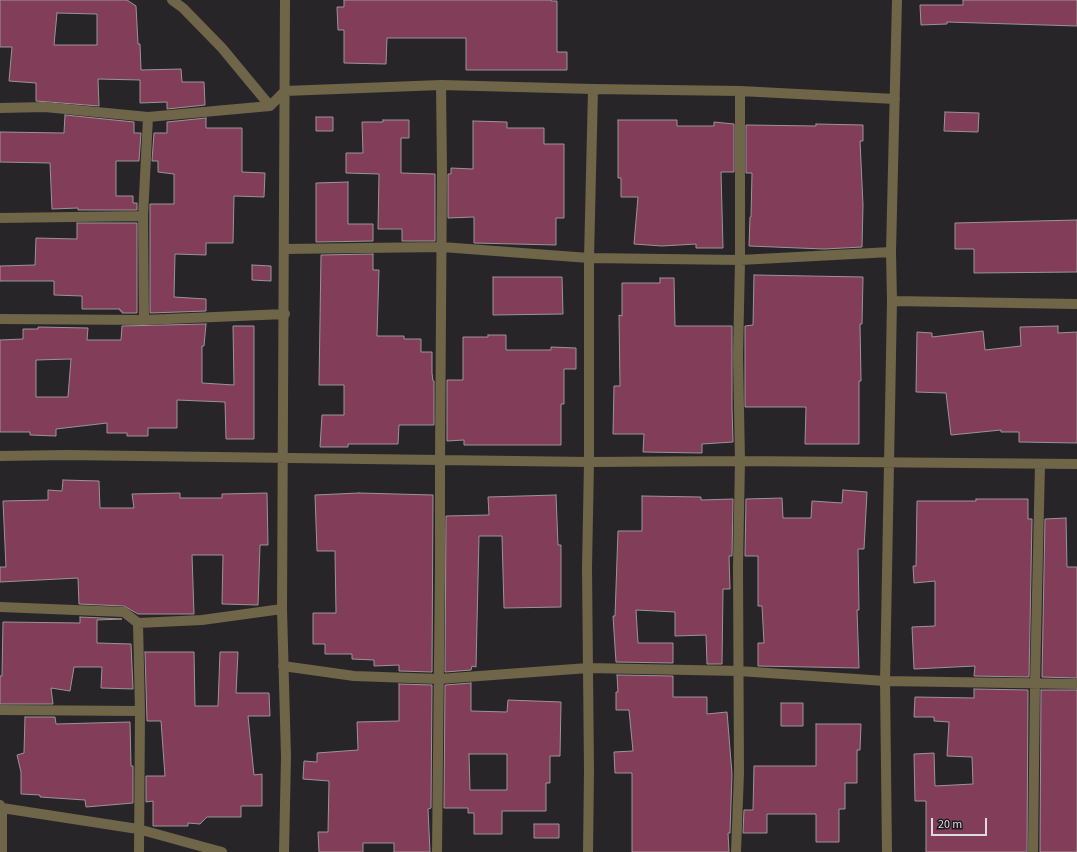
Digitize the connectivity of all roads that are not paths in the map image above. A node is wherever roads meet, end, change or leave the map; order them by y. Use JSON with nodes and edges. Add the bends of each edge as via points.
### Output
{"nodes":[{"id":1,"x":172,"y":0,"type":"edge"},
{"id":2,"x":285,"y":0,"type":"edge"},
{"id":3,"x":896,"y":0,"type":"edge"},
{"id":4,"x":441,"y":85,"type":"junction"},
{"id":5,"x":593,"y":89,"type":"junction"},
{"id":6,"x":285,"y":90,"type":"junction"},
{"id":7,"x":740,"y":91,"type":"junction"},
{"id":8,"x":895,"y":99,"type":"junction"},
{"id":9,"x":270,"y":106,"type":"junction"},
{"id":10,"x":0,"y":108,"type":"edge"},
{"id":11,"x":148,"y":117,"type":"junction"},
{"id":12,"x":143,"y":216,"type":"junction"},
{"id":13,"x":0,"y":218,"type":"edge"},
{"id":14,"x":442,"y":247,"type":"junction"},
{"id":15,"x":284,"y":249,"type":"junction"},
{"id":16,"x":891,"y":252,"type":"junction"},
{"id":17,"x":589,"y":258,"type":"junction"},
{"id":18,"x":740,"y":260,"type":"junction"},
{"id":19,"x":892,"y":301,"type":"junction"},
{"id":20,"x":1077,"y":304,"type":"edge"},
{"id":21,"x":285,"y":314,"type":"junction"},
{"id":22,"x":0,"y":319,"type":"edge"},
{"id":23,"x":144,"y":320,"type":"junction"},
{"id":24,"x":0,"y":456,"type":"edge"},
{"id":25,"x":284,"y":459,"type":"junction"},
{"id":26,"x":440,"y":460,"type":"junction"},
{"id":27,"x":740,"y":461,"type":"junction"},
{"id":28,"x":589,"y":462,"type":"junction"},
{"id":29,"x":889,"y":463,"type":"junction"},
{"id":30,"x":1040,"y":464,"type":"junction"},
{"id":31,"x":1077,"y":464,"type":"edge"},
{"id":32,"x":0,"y":608,"type":"edge"},
{"id":33,"x":282,"y":609,"type":"junction"},
{"id":34,"x":138,"y":623,"type":"junction"},
{"id":35,"x":283,"y":666,"type":"junction"},
{"id":36,"x":588,"y":668,"type":"junction"},
{"id":37,"x":739,"y":671,"type":"junction"},
{"id":38,"x":439,"y":679,"type":"junction"},
{"id":39,"x":885,"y":681,"type":"junction"},
{"id":40,"x":1035,"y":682,"type":"junction"},
{"id":41,"x":1077,"y":684,"type":"edge"},
{"id":42,"x":0,"y":710,"type":"edge"},
{"id":43,"x":140,"y":710,"type":"junction"},
{"id":44,"x":1,"y":807,"type":"edge"},
{"id":45,"x":138,"y":829,"type":"junction"},
{"id":46,"x":2,"y":852,"type":"edge"},
{"id":47,"x":139,"y":852,"type":"edge"},
{"id":48,"x":222,"y":852,"type":"edge"},
{"id":49,"x":284,"y":852,"type":"edge"},
{"id":50,"x":437,"y":852,"type":"edge"},
{"id":51,"x":588,"y":852,"type":"edge"},
{"id":52,"x":736,"y":852,"type":"edge"},
{"id":53,"x":887,"y":852,"type":"edge"},
{"id":54,"x":1034,"y":852,"type":"edge"}],
"edges":[{"from":1,"to":9,"type":"street","via":[[222,48]]},
{"from":2,"to":6,"type":"street"},
{"from":3,"to":8,"type":"street"},
{"from":4,"to":5,"type":"street"},
{"from":4,"to":6,"type":"street"},
{"from":4,"to":14,"type":"street"},
{"from":5,"to":7,"type":"street"},
{"from":5,"to":17,"type":"street"},
{"from":6,"to":9,"type":"street"},
{"from":6,"to":15,"type":"street"},
{"from":7,"to":8,"type":"street"},
{"from":7,"to":18,"type":"street"},
{"from":8,"to":16,"type":"street"},
{"from":9,"to":11,"type":"street"},
{"from":10,"to":11,"type":"street","via":[[45,107]]},
{"from":11,"to":12,"type":"street"},
{"from":12,"to":13,"type":"street"},
{"from":12,"to":23,"type":"street"},
{"from":14,"to":15,"type":"street"},
{"from":14,"to":17,"type":"street"},
{"from":14,"to":26,"type":"street"},
{"from":15,"to":21,"type":"street"},
{"from":16,"to":18,"type":"street"},
{"from":16,"to":19,"type":"street"},
{"from":17,"to":18,"type":"street"},
{"from":17,"to":28,"type":"street"},
{"from":18,"to":27,"type":"street"},
{"from":19,"to":20,"type":"street"},
{"from":19,"to":29,"type":"street"},
{"from":21,"to":23,"type":"street"},
{"from":21,"to":25,"type":"street"},
{"from":22,"to":23,"type":"street"},
{"from":24,"to":25,"type":"street"},
{"from":25,"to":26,"type":"street"},
{"from":25,"to":33,"type":"street"},
{"from":26,"to":28,"type":"street"},
{"from":26,"to":38,"type":"street"},
{"from":27,"to":28,"type":"street"},
{"from":27,"to":29,"type":"street"},
{"from":27,"to":37,"type":"street"},
{"from":28,"to":36,"type":"street"},
{"from":29,"to":30,"type":"street"},
{"from":29,"to":39,"type":"street"},
{"from":30,"to":31,"type":"street"},
{"from":30,"to":40,"type":"street"},
{"from":32,"to":34,"type":"street","via":[[124,612]]},
{"from":33,"to":34,"type":"street","via":[[202,620]]},
{"from":33,"to":35,"type":"street"},
{"from":34,"to":43,"type":"street"},
{"from":35,"to":38,"type":"street","via":[[354,676]]},
{"from":35,"to":49,"type":"street","via":[[286,757]]},
{"from":36,"to":37,"type":"street"},
{"from":36,"to":38,"type":"street"},
{"from":36,"to":51,"type":"street"},
{"from":37,"to":39,"type":"street"},
{"from":37,"to":52,"type":"street"},
{"from":38,"to":50,"type":"street"},
{"from":39,"to":40,"type":"street"},
{"from":39,"to":53,"type":"street"},
{"from":40,"to":41,"type":"street"},
{"from":40,"to":54,"type":"street"},
{"from":42,"to":43,"type":"street"},
{"from":43,"to":45,"type":"street"},
{"from":44,"to":45,"type":"street"},
{"from":44,"to":46,"type":"street"},
{"from":45,"to":47,"type":"street"},
{"from":45,"to":48,"type":"street"}]}
